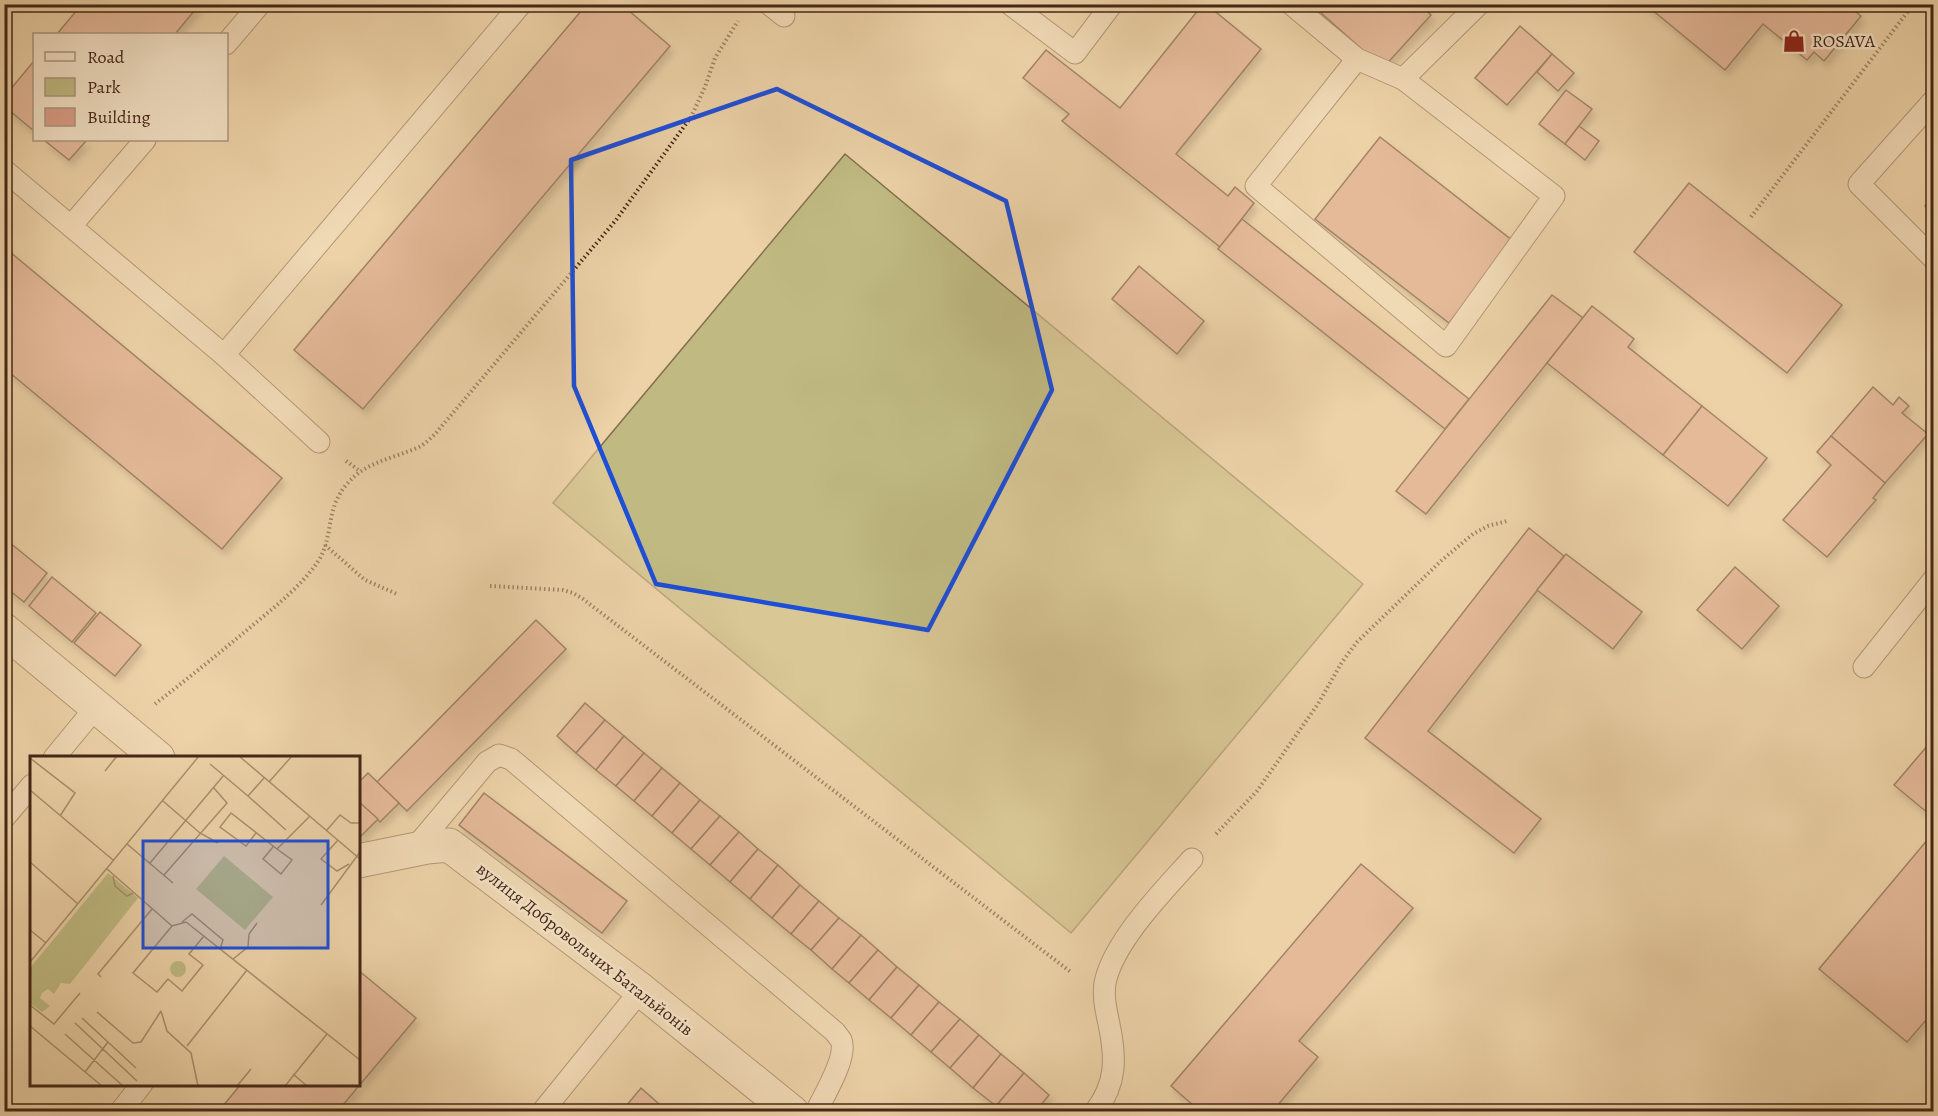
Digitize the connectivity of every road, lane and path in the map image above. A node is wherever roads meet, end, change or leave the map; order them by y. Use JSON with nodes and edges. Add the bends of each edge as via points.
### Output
{"nodes":[{"id":1,"x":260,"y":4,"type":"edge"},
{"id":2,"x":521,"y":4,"type":"edge"},
{"id":3,"x":1010,"y":4,"type":"edge"},
{"id":4,"x":1112,"y":4,"type":"edge"},
{"id":5,"x":1291,"y":4,"type":"edge"},
{"id":6,"x":1479,"y":4,"type":"edge"},
{"id":7,"x":1909,"y":10,"type":"dead end"},
{"id":8,"x":744,"y":13,"type":"dead end"},
{"id":9,"x":228,"y":42,"type":"edge"},
{"id":10,"x":1358,"y":59,"type":"junction"},
{"id":11,"x":1403,"y":79,"type":"junction"},
{"id":12,"x":1934,"y":100,"type":"edge"},
{"id":13,"x":144,"y":141,"type":"edge"},
{"id":14,"x":4,"y":170,"type":"edge"},
{"id":15,"x":1751,"y":217,"type":"dead end"},
{"id":16,"x":71,"y":226,"type":"junction"},
{"id":17,"x":1934,"y":259,"type":"edge"},
{"id":18,"x":224,"y":355,"type":"junction"},
{"id":19,"x":319,"y":442,"type":"dead end"},
{"id":20,"x":1507,"y":520,"type":"dead end"},
{"id":21,"x":325,"y":545,"type":"junction"},
{"id":22,"x":1934,"y":579,"type":"edge"},
{"id":23,"x":490,"y":586,"type":"dead end"},
{"id":24,"x":397,"y":594,"type":"dead end"},
{"id":25,"x":4,"y":630,"type":"edge"},
{"id":26,"x":1864,"y":667,"type":"dead end"},
{"id":27,"x":96,"y":707,"type":"junction"},
{"id":28,"x":124,"y":729,"type":"junction"},
{"id":29,"x":56,"y":756,"type":"edge"},
{"id":30,"x":156,"y":756,"type":"edge"},
{"id":31,"x":30,"y":787,"type":"edge"},
{"id":32,"x":4,"y":818,"type":"edge"},
{"id":33,"x":414,"y":849,"type":"junction"},
{"id":34,"x":1192,"y":858,"type":"joint"},
{"id":35,"x":360,"y":861,"type":"edge"},
{"id":36,"x":641,"y":990,"type":"junction"},
{"id":37,"x":1104,"y":993,"type":"junction"},
{"id":38,"x":140,"y":1086,"type":"edge"},
{"id":39,"x":120,"y":1112,"type":"edge"},
{"id":40,"x":542,"y":1112,"type":"edge"},
{"id":41,"x":792,"y":1112,"type":"edge"},
{"id":42,"x":816,"y":1112,"type":"edge"},
{"id":43,"x":1095,"y":1112,"type":"edge"}],
"edges":[{"from":1,"to":9,"type":"lane"},
{"from":2,"to":18,"type":"lane"},
{"from":3,"to":4,"type":"lane","via":[[1075,53]]},
{"from":5,"to":10,"type":"lane"},
{"from":6,"to":11,"type":"lane"},
{"from":7,"to":15,"type":"path"},
{"from":8,"to":21,"type":"path","via":[[721,45],[691,117],[616,220],[436,433],[421,446],[360,471],[346,484],[333,505]]},
{"from":10,"to":11,"type":"lane"},
{"from":10,"to":11,"type":"lane","via":[[1257,186],[1446,346],[1554,196]]},
{"from":12,"to":17,"type":"lane","via":[[1859,184]]},
{"from":13,"to":16,"type":"lane"},
{"from":14,"to":16,"type":"lane"},
{"from":16,"to":18,"type":"lane"},
{"from":18,"to":19,"type":"lane"},
{"from":20,"to":34,"type":"path","via":[[1473,534],[1357,642],[1257,791]]},
{"from":21,"to":24,"type":"path","via":[[364,580]]},
{"from":21,"to":28,"type":"path","via":[[313,568],[270,611]]},
{"from":22,"to":26,"type":"lane"},
{"from":23,"to":37,"type":"path","via":[[563,590],[583,599],[1079,979]]},
{"from":25,"to":27,"type":"street"},
{"from":27,"to":28,"type":"street"},
{"from":27,"to":29,"type":"lane"},
{"from":28,"to":30,"type":"street"},
{"from":31,"to":32,"type":"lane"},
{"from":33,"to":35,"type":"street","name":"вулиця Добровольчих Батальйонів"},
{"from":33,"to":36,"type":"street","name":"вулиця Добровольчих Батальйонів","via":[[449,845]]},
{"from":33,"to":42,"type":"lane","via":[[488,762],[499,755],[511,759],[835,1032],[841,1041],[840,1062]]},
{"from":34,"to":37,"type":"lane","via":[[1116,955]]},
{"from":36,"to":40,"type":"lane"},
{"from":36,"to":41,"type":"street","name":"вулиця Добровольчих Батальйонів"},
{"from":37,"to":43,"type":"lane","via":[[1113,1072],[1108,1091]]},
{"from":38,"to":39,"type":"lane"}]}
